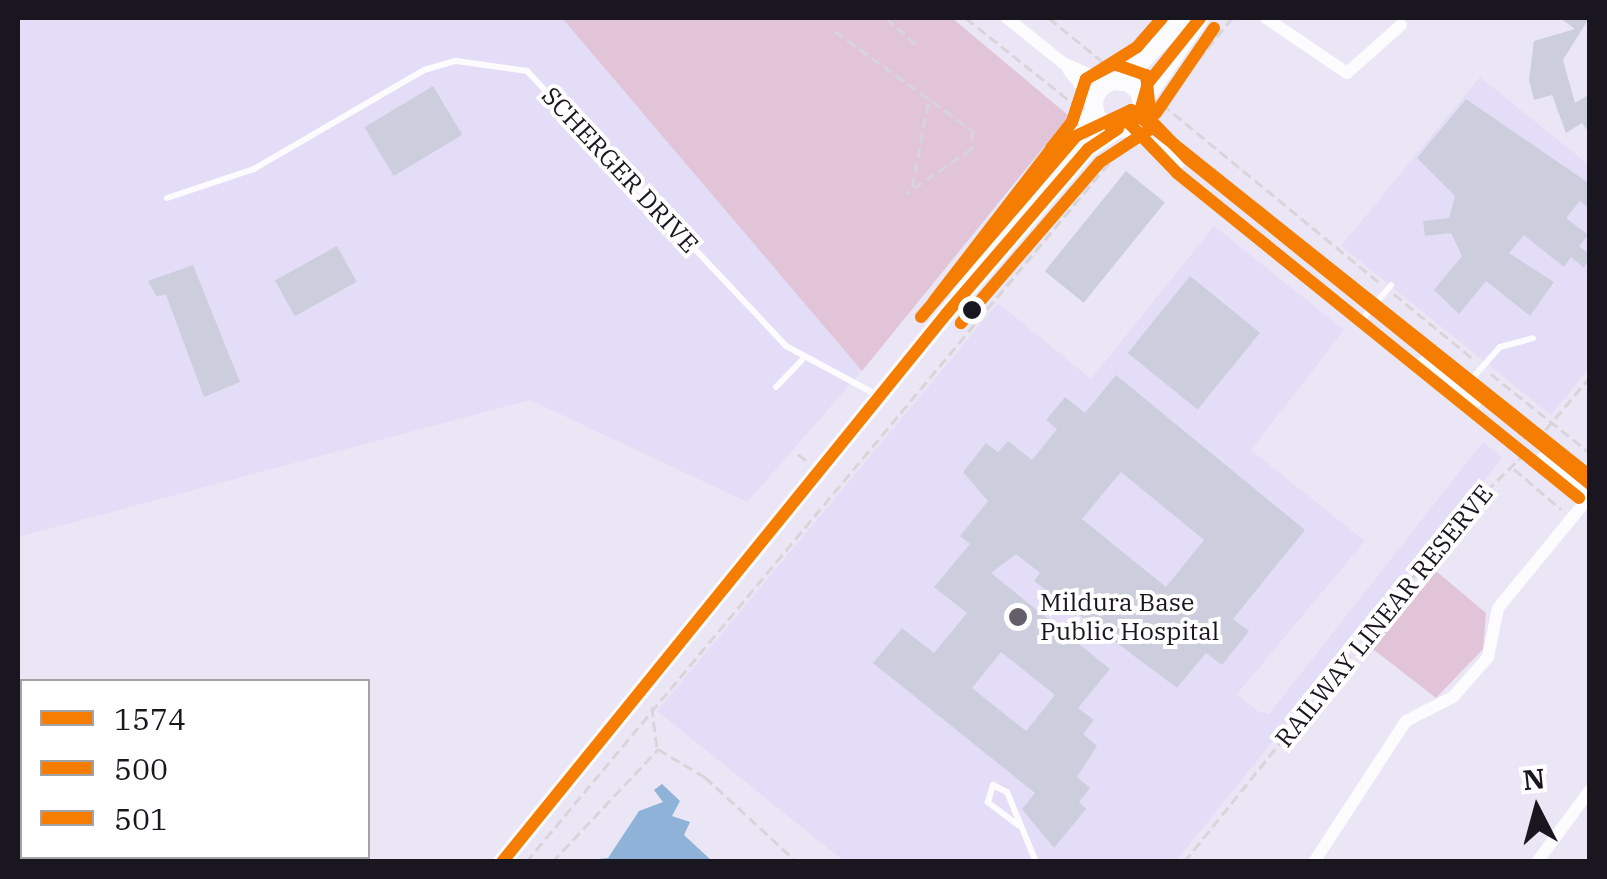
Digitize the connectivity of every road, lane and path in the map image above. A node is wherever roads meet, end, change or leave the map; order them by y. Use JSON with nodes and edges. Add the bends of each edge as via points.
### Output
{"nodes":[{"id":1,"x":886,"y":18,"type":"edge"},
{"id":2,"x":966,"y":18,"type":"edge"},
{"id":3,"x":1007,"y":18,"type":"edge"},
{"id":4,"x":1049,"y":18,"type":"edge"},
{"id":5,"x":1184,"y":18,"type":"edge"},
{"id":6,"x":1200,"y":18,"type":"edge"},
{"id":7,"x":1232,"y":18,"type":"edge"},
{"id":8,"x":1266,"y":18,"type":"edge"},
{"id":9,"x":1401,"y":26,"type":"dead end"},
{"id":10,"x":835,"y":31,"type":"dead end"},
{"id":11,"x":918,"y":46,"type":"dead end"},
{"id":12,"x":1063,"y":63,"type":"junction"},
{"id":13,"x":1104,"y":63,"type":"dead end"},
{"id":14,"x":1115,"y":82,"type":"junction"},
{"id":15,"x":928,"y":98,"type":"junction"},
{"id":16,"x":1161,"y":103,"type":"junction"},
{"id":17,"x":1088,"y":107,"type":"junction"},
{"id":18,"x":1145,"y":112,"type":"junction"},
{"id":19,"x":1128,"y":130,"type":"junction"},
{"id":20,"x":912,"y":189,"type":"junction"},
{"id":21,"x":906,"y":194,"type":"dead end"},
{"id":22,"x":167,"y":198,"type":"dead end"},
{"id":23,"x":1390,"y":288,"type":"junction"},
{"id":24,"x":1369,"y":312,"type":"junction"},
{"id":25,"x":947,"y":313,"type":"junction"},
{"id":26,"x":1533,"y":338,"type":"dead end"},
{"id":27,"x":802,"y":360,"type":"junction"},
{"id":28,"x":1482,"y":367,"type":"junction"},
{"id":29,"x":1590,"y":377,"type":"edge"},
{"id":30,"x":776,"y":387,"type":"dead end"},
{"id":31,"x":1463,"y":388,"type":"junction"},
{"id":32,"x":880,"y":396,"type":"junction"},
{"id":33,"x":1552,"y":422,"type":"junction"},
{"id":34,"x":1532,"y":444,"type":"junction"},
{"id":35,"x":1590,"y":453,"type":"edge"},
{"id":36,"x":1512,"y":468,"type":"junction"},
{"id":37,"x":1589,"y":495,"type":"edge"},
{"id":38,"x":1572,"y":518,"type":"junction"},
{"id":39,"x":652,"y":706,"type":"junction"},
{"id":40,"x":658,"y":749,"type":"junction"},
{"id":41,"x":1590,"y":790,"type":"edge"},
{"id":42,"x":1018,"y":825,"type":"junction"},
{"id":43,"x":502,"y":862,"type":"edge"},
{"id":44,"x":526,"y":862,"type":"edge"},
{"id":45,"x":552,"y":862,"type":"edge"},
{"id":46,"x":797,"y":862,"type":"edge"},
{"id":47,"x":1036,"y":862,"type":"edge"},
{"id":48,"x":1184,"y":862,"type":"edge"},
{"id":49,"x":1314,"y":862,"type":"edge"},
{"id":50,"x":1537,"y":862,"type":"edge"}],
"edges":[{"from":1,"to":11,"type":"path"},
{"from":2,"to":17,"type":"path"},
{"from":3,"to":12,"type":"street"},
{"from":4,"to":13,"type":"path"},
{"from":5,"to":14,"type":"street"},
{"from":6,"to":18,"type":"street"},
{"from":7,"to":16,"type":"path"},
{"from":8,"to":9,"type":"street","via":[[1347,73]]},
{"from":10,"to":15,"type":"path"},
{"from":12,"to":14,"type":"street"},
{"from":12,"to":17,"type":"street"},
{"from":14,"to":17,"type":"street"},
{"from":14,"to":18,"type":"street"},
{"from":15,"to":20,"type":"path"},
{"from":15,"to":20,"type":"path","via":[[973,131],[975,144]]},
{"from":16,"to":18,"type":"path"},
{"from":16,"to":23,"type":"path"},
{"from":17,"to":19,"type":"street"},
{"from":17,"to":25,"type":"street"},
{"from":18,"to":19,"type":"street"},
{"from":18,"to":24,"type":"street"},
{"from":19,"to":24,"type":"street"},
{"from":19,"to":25,"type":"street","via":[[1088,149]]},
{"from":19,"to":39,"type":"path","via":[[1120,150]]},
{"from":20,"to":21,"type":"path"},
{"from":22,"to":27,"type":"lane","name":"SCHERGER DRIVE","via":[[254,168],[424,70],[456,62],[527,72]]},
{"from":23,"to":24,"type":"lane"},
{"from":23,"to":28,"type":"path"},
{"from":24,"to":31,"type":"street"},
{"from":25,"to":32,"type":"street"},
{"from":26,"to":28,"type":"lane","via":[[1500,347]]},
{"from":27,"to":30,"type":"lane"},
{"from":27,"to":32,"type":"lane","name":"SCHERGER DRIVE"},
{"from":28,"to":31,"type":"lane"},
{"from":28,"to":33,"type":"path"},
{"from":29,"to":33,"type":"path","name":"RAILWAY LINEAR RESERVE"},
{"from":31,"to":34,"type":"street"},
{"from":32,"to":43,"type":"street"},
{"from":33,"to":34,"type":"path","name":"RAILWAY LINEAR RESERVE"},
{"from":33,"to":35,"type":"path"},
{"from":34,"to":36,"type":"path","name":"RAILWAY LINEAR RESERVE"},
{"from":34,"to":37,"type":"street"},
{"from":36,"to":38,"type":"path"},
{"from":36,"to":48,"type":"path","name":"RAILWAY LINEAR RESERVE","via":[[1465,512]]},
{"from":37,"to":38,"type":"street"},
{"from":38,"to":49,"type":"street","via":[[1498,608],[1488,657],[1453,697],[1406,721]]},
{"from":39,"to":40,"type":"path"},
{"from":39,"to":44,"type":"path"},
{"from":40,"to":45,"type":"path"},
{"from":40,"to":46,"type":"path","via":[[706,776]]},
{"from":41,"to":50,"type":"street"},
{"from":42,"to":42,"type":"lane","via":[[988,802],[994,784],[1008,792]]},
{"from":42,"to":47,"type":"lane"}]}
